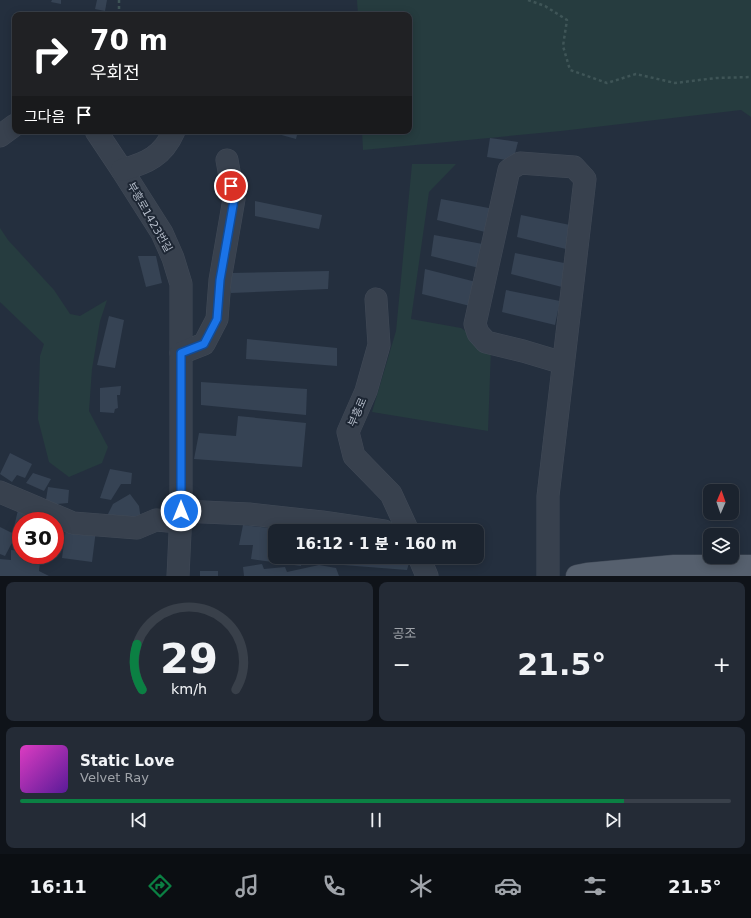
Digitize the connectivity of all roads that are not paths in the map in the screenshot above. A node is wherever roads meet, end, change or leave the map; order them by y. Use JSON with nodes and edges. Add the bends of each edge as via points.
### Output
{"nodes":[{"id":1,"x":12,"y":127,"type":"edge"},
{"id":2,"x":98,"y":134,"type":"edge"},
{"id":3,"x":172,"y":134,"type":"edge"},
{"id":4,"x":0,"y":136,"type":"edge"},
{"id":5,"x":227,"y":160,"type":"dead end"},
{"id":6,"x":122,"y":170,"type":"junction"},
{"id":7,"x":376,"y":299,"type":"dead end"},
{"id":8,"x":181,"y":353,"type":"junction"},
{"id":9,"x":563,"y":363,"type":"junction"},
{"id":10,"x":0,"y":492,"type":"edge"},
{"id":11,"x":181,"y":511,"type":"junction"},
{"id":12,"x":336,"y":524,"type":"edge"},
{"id":13,"x":405,"y":524,"type":"edge"},
{"id":14,"x":422,"y":564,"type":"edge"},
{"id":15,"x":751,"y":566,"type":"edge"},
{"id":16,"x":677,"y":571,"type":"edge"},
{"id":17,"x":584,"y":575,"type":"edge"},
{"id":18,"x":178,"y":576,"type":"edge"},
{"id":19,"x":426,"y":576,"type":"edge"},
{"id":20,"x":548,"y":576,"type":"edge"}],
"edges":[{"from":1,"to":4,"type":"street"},
{"from":2,"to":6,"type":"street","name":"부흥로1423번길"},
{"from":3,"to":6,"type":"street","via":[[157,155],[140,165]]},
{"from":5,"to":8,"type":"street","via":[[234,200],[220,280],[217,319],[204,344]]},
{"from":6,"to":8,"type":"street","name":"부흥로1423번길","via":[[162,234],[182,284]]},
{"from":7,"to":13,"type":"street","name":"부흥로","via":[[379,345],[366,390],[348,432],[354,456],[391,494]]},
{"from":8,"to":11,"type":"street","name":"부흥로1423번길"},
{"from":9,"to":9,"type":"street","via":[[486,342],[478,333],[475,324],[509,170],[520,163],[574,167],[585,179]]},
{"from":9,"to":20,"type":"street","via":[[548,496]]},
{"from":10,"to":11,"type":"street","via":[[73,523],[138,528],[156,520],[168,521]]},
{"from":11,"to":12,"type":"street","via":[[249,514]]},
{"from":11,"to":18,"type":"street","name":"부흥로1423번길"},
{"from":14,"to":19,"type":"street"},
{"from":15,"to":16,"type":"main road"},
{"from":16,"to":17,"type":"main road"}]}
